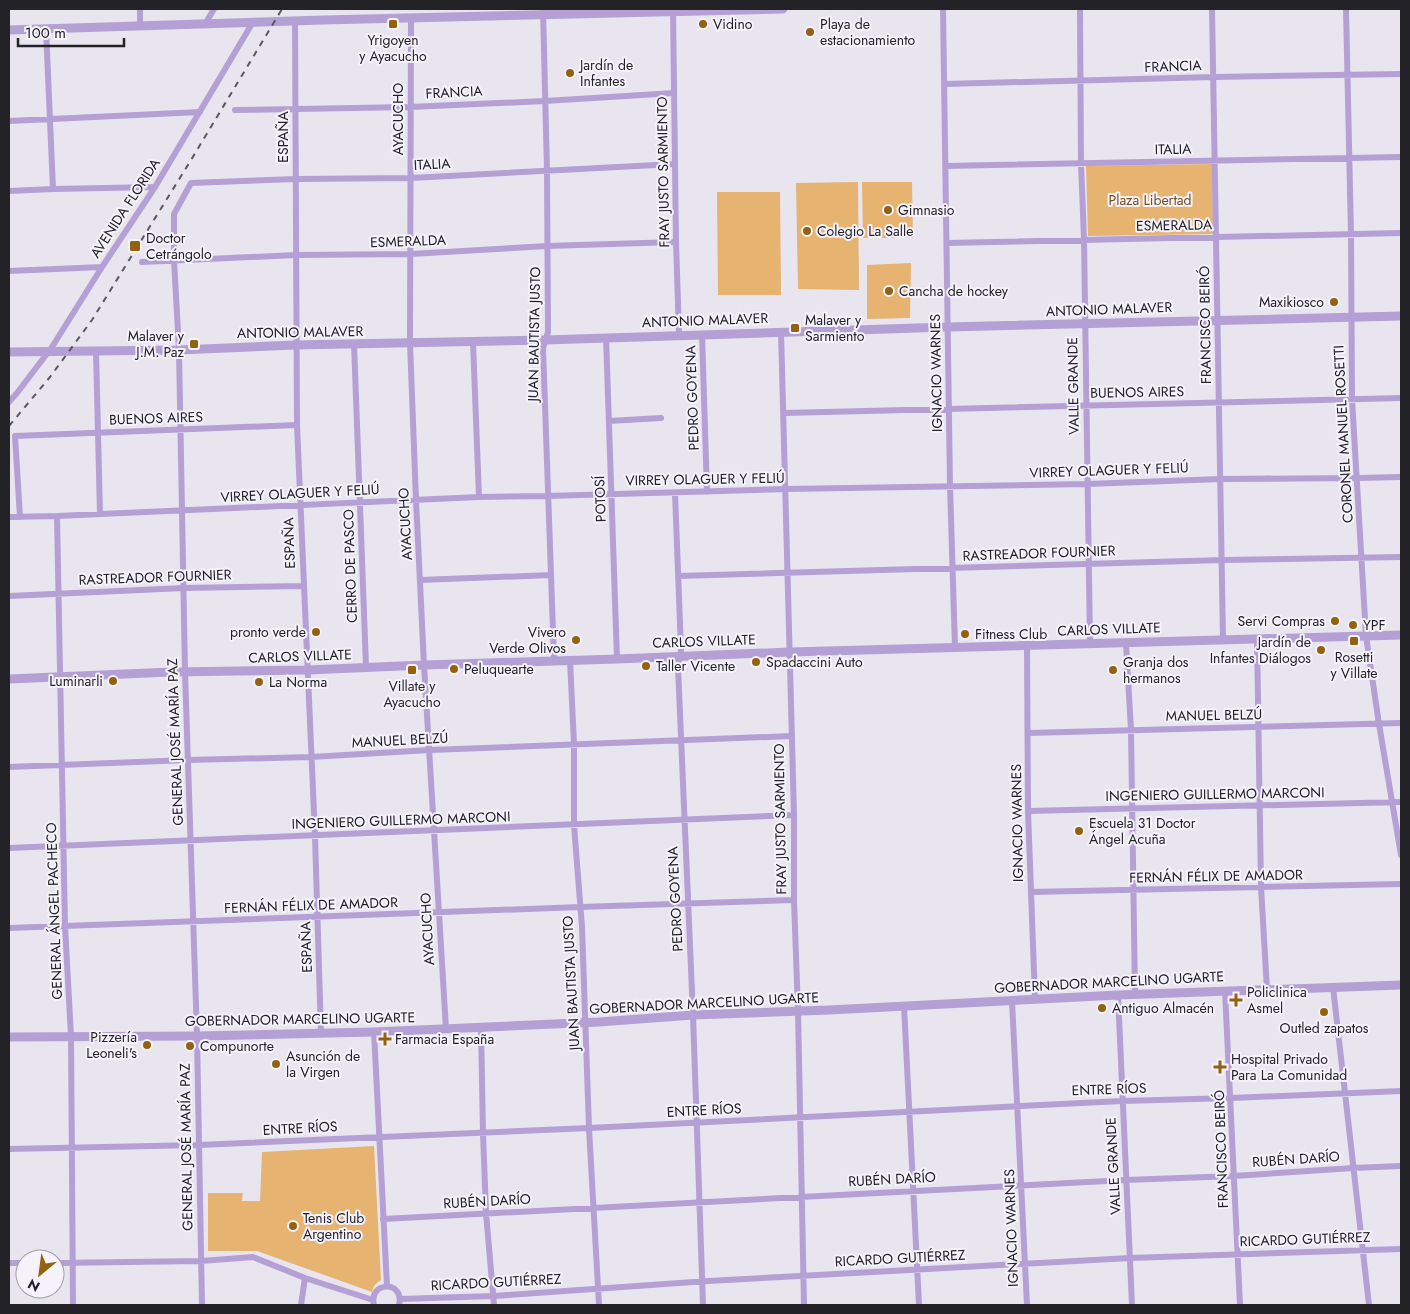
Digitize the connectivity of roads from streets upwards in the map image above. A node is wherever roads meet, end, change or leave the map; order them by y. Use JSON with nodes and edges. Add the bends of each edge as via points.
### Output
{"nodes":[{"id":1,"x":140,"y":9,"type":"edge"},
{"id":2,"x":214,"y":9,"type":"edge"},
{"id":3,"x":783,"y":9,"type":"edge"},
{"id":4,"x":943,"y":9,"type":"edge"},
{"id":5,"x":1080,"y":9,"type":"edge"},
{"id":6,"x":1212,"y":9,"type":"edge"},
{"id":7,"x":1346,"y":9,"type":"edge"},
{"id":8,"x":673,"y":10,"type":"edge"},
{"id":9,"x":543,"y":12,"type":"edge"},
{"id":10,"x":410,"y":18,"type":"junction"},
{"id":11,"x":295,"y":20,"type":"junction"},
{"id":12,"x":253,"y":22,"type":"junction"},
{"id":13,"x":205,"y":24,"type":"junction"},
{"id":14,"x":140,"y":26,"type":"junction"},
{"id":15,"x":46,"y":29,"type":"junction"},
{"id":16,"x":9,"y":30,"type":"edge"},
{"id":17,"x":1401,"y":74,"type":"edge"},
{"id":18,"x":1347,"y":75,"type":"junction"},
{"id":19,"x":1214,"y":77,"type":"junction"},
{"id":20,"x":1081,"y":81,"type":"junction"},
{"id":21,"x":945,"y":84,"type":"junction"},
{"id":22,"x":674,"y":93,"type":"junction"},
{"id":23,"x":545,"y":101,"type":"junction"},
{"id":24,"x":410,"y":107,"type":"junction"},
{"id":25,"x":296,"y":108,"type":"junction"},
{"id":26,"x":235,"y":110,"type":"dead end"},
{"id":27,"x":200,"y":112,"type":"junction"},
{"id":28,"x":50,"y":119,"type":"junction"},
{"id":29,"x":9,"y":121,"type":"edge"},
{"id":30,"x":1401,"y":157,"type":"edge"},
{"id":31,"x":1348,"y":158,"type":"junction"},
{"id":32,"x":1215,"y":161,"type":"junction"},
{"id":33,"x":1081,"y":163,"type":"junction"},
{"id":34,"x":675,"y":164,"type":"junction"},
{"id":35,"x":946,"y":166,"type":"junction"},
{"id":36,"x":547,"y":171,"type":"junction"},
{"id":37,"x":410,"y":178,"type":"junction"},
{"id":38,"x":296,"y":179,"type":"junction"},
{"id":39,"x":191,"y":183,"type":"joint"},
{"id":40,"x":154,"y":187,"type":"junction"},
{"id":41,"x":53,"y":188,"type":"junction"},
{"id":42,"x":9,"y":191,"type":"edge"},
{"id":43,"x":1401,"y":233,"type":"edge"},
{"id":44,"x":1351,"y":235,"type":"junction"},
{"id":45,"x":1216,"y":236,"type":"junction"},
{"id":46,"x":1084,"y":239,"type":"junction"},
{"id":47,"x":676,"y":242,"type":"junction"},
{"id":48,"x":948,"y":243,"type":"junction"},
{"id":49,"x":548,"y":246,"type":"junction"},
{"id":50,"x":411,"y":254,"type":"junction"},
{"id":51,"x":296,"y":255,"type":"junction"},
{"id":52,"x":174,"y":260,"type":"junction"},
{"id":53,"x":142,"y":262,"type":"dead end"},
{"id":54,"x":102,"y":267,"type":"junction"},
{"id":55,"x":9,"y":270,"type":"edge"},
{"id":56,"x":1350,"y":316,"type":"junction"},
{"id":57,"x":1401,"y":316,"type":"edge"},
{"id":58,"x":1218,"y":320,"type":"junction"},
{"id":59,"x":1085,"y":324,"type":"junction"},
{"id":60,"x":948,"y":327,"type":"junction"},
{"id":61,"x":781,"y":332,"type":"junction"},
{"id":62,"x":702,"y":334,"type":"junction"},
{"id":63,"x":679,"y":335,"type":"junction"},
{"id":64,"x":606,"y":337,"type":"junction"},
{"id":65,"x":545,"y":340,"type":"junction"},
{"id":66,"x":473,"y":342,"type":"junction"},
{"id":67,"x":410,"y":343,"type":"junction"},
{"id":68,"x":354,"y":344,"type":"junction"},
{"id":69,"x":296,"y":345,"type":"junction"},
{"id":70,"x":178,"y":350,"type":"junction"},
{"id":71,"x":49,"y":351,"type":"junction"},
{"id":72,"x":96,"y":351,"type":"junction"},
{"id":73,"x":9,"y":352,"type":"edge"},
{"id":74,"x":1401,"y":398,"type":"edge"},
{"id":75,"x":1352,"y":399,"type":"junction"},
{"id":76,"x":9,"y":402,"type":"edge"},
{"id":77,"x":1219,"y":402,"type":"junction"},
{"id":78,"x":1086,"y":406,"type":"junction"},
{"id":79,"x":950,"y":410,"type":"junction"},
{"id":80,"x":784,"y":413,"type":"junction"},
{"id":81,"x":661,"y":418,"type":"dead end"},
{"id":82,"x":609,"y":421,"type":"junction"},
{"id":83,"x":297,"y":425,"type":"junction"},
{"id":84,"x":179,"y":430,"type":"junction"},
{"id":85,"x":97,"y":433,"type":"junction"},
{"id":86,"x":1401,"y":476,"type":"edge"},
{"id":87,"x":1357,"y":478,"type":"junction"},
{"id":88,"x":1221,"y":479,"type":"junction"},
{"id":89,"x":1088,"y":484,"type":"junction"},
{"id":90,"x":950,"y":486,"type":"junction"},
{"id":91,"x":786,"y":489,"type":"junction"},
{"id":92,"x":707,"y":492,"type":"junction"},
{"id":93,"x":675,"y":493,"type":"junction"},
{"id":94,"x":612,"y":494,"type":"junction"},
{"id":95,"x":548,"y":496,"type":"junction"},
{"id":96,"x":479,"y":497,"type":"junction"},
{"id":97,"x":416,"y":500,"type":"junction"},
{"id":98,"x":360,"y":503,"type":"junction"},
{"id":99,"x":300,"y":506,"type":"junction"},
{"id":100,"x":182,"y":511,"type":"junction"},
{"id":101,"x":100,"y":514,"type":"junction"},
{"id":102,"x":57,"y":516,"type":"junction"},
{"id":103,"x":9,"y":517,"type":"edge"},
{"id":104,"x":20,"y":517,"type":"junction"},
{"id":105,"x":1401,"y":557,"type":"edge"},
{"id":106,"x":1361,"y":558,"type":"junction"},
{"id":107,"x":1222,"y":560,"type":"junction"},
{"id":108,"x":1089,"y":564,"type":"junction"},
{"id":109,"x":954,"y":568,"type":"junction"},
{"id":110,"x":788,"y":572,"type":"junction"},
{"id":111,"x":551,"y":575,"type":"junction"},
{"id":112,"x":678,"y":576,"type":"junction"},
{"id":113,"x":420,"y":580,"type":"junction"},
{"id":114,"x":303,"y":586,"type":"junction"},
{"id":115,"x":184,"y":588,"type":"junction"},
{"id":116,"x":58,"y":594,"type":"junction"},
{"id":117,"x":9,"y":596,"type":"edge"},
{"id":118,"x":1401,"y":635,"type":"edge"},
{"id":119,"x":1366,"y":636,"type":"junction"},
{"id":120,"x":1256,"y":639,"type":"junction"},
{"id":121,"x":1223,"y":640,"type":"junction"},
{"id":122,"x":1126,"y":642,"type":"junction"},
{"id":123,"x":1090,"y":644,"type":"junction"},
{"id":124,"x":1027,"y":645,"type":"junction"},
{"id":125,"x":955,"y":647,"type":"junction"},
{"id":126,"x":790,"y":652,"type":"junction"},
{"id":127,"x":680,"y":656,"type":"junction"},
{"id":128,"x":617,"y":659,"type":"junction"},
{"id":129,"x":554,"y":660,"type":"junction"},
{"id":130,"x":570,"y":660,"type":"junction"},
{"id":131,"x":424,"y":664,"type":"junction"},
{"id":132,"x":366,"y":667,"type":"junction"},
{"id":133,"x":308,"y":670,"type":"junction"},
{"id":134,"x":185,"y":672,"type":"junction"},
{"id":135,"x":60,"y":678,"type":"junction"},
{"id":136,"x":9,"y":679,"type":"edge"},
{"id":137,"x":1379,"y":724,"type":"junction"},
{"id":138,"x":1401,"y":724,"type":"edge"},
{"id":139,"x":1258,"y":726,"type":"junction"},
{"id":140,"x":1130,"y":730,"type":"junction"},
{"id":141,"x":1028,"y":732,"type":"junction"},
{"id":142,"x":792,"y":736,"type":"junction"},
{"id":143,"x":680,"y":740,"type":"junction"},
{"id":144,"x":574,"y":744,"type":"junction"},
{"id":145,"x":430,"y":750,"type":"junction"},
{"id":146,"x":311,"y":757,"type":"junction"},
{"id":147,"x":188,"y":760,"type":"junction"},
{"id":148,"x":62,"y":764,"type":"junction"},
{"id":149,"x":9,"y":767,"type":"edge"},
{"id":150,"x":1392,"y":802,"type":"junction"},
{"id":151,"x":1401,"y":802,"type":"edge"},
{"id":152,"x":1260,"y":805,"type":"junction"},
{"id":153,"x":1131,"y":808,"type":"junction"},
{"id":154,"x":1028,"y":811,"type":"junction"},
{"id":155,"x":794,"y":815,"type":"junction"},
{"id":156,"x":684,"y":820,"type":"junction"},
{"id":157,"x":574,"y":825,"type":"junction"},
{"id":158,"x":434,"y":831,"type":"junction"},
{"id":159,"x":315,"y":836,"type":"junction"},
{"id":160,"x":191,"y":841,"type":"junction"},
{"id":161,"x":64,"y":846,"type":"junction"},
{"id":162,"x":9,"y":848,"type":"edge"},
{"id":163,"x":1401,"y":854,"type":"edge"},
{"id":164,"x":1401,"y":884,"type":"edge"},
{"id":165,"x":1262,"y":887,"type":"junction"},
{"id":166,"x":1133,"y":890,"type":"junction"},
{"id":167,"x":1031,"y":892,"type":"junction"},
{"id":168,"x":794,"y":900,"type":"junction"},
{"id":169,"x":688,"y":904,"type":"junction"},
{"id":170,"x":580,"y":907,"type":"junction"},
{"id":171,"x":438,"y":913,"type":"junction"},
{"id":172,"x":318,"y":917,"type":"junction"},
{"id":173,"x":193,"y":922,"type":"junction"},
{"id":174,"x":65,"y":926,"type":"junction"},
{"id":175,"x":9,"y":928,"type":"edge"},
{"id":176,"x":1401,"y":985,"type":"edge"},
{"id":177,"x":1333,"y":987,"type":"junction"},
{"id":178,"x":1267,"y":990,"type":"junction"},
{"id":179,"x":1225,"y":991,"type":"junction"},
{"id":180,"x":1135,"y":994,"type":"junction"},
{"id":181,"x":1118,"y":995,"type":"junction"},
{"id":182,"x":1036,"y":999,"type":"junction"},
{"id":183,"x":1012,"y":1000,"type":"junction"},
{"id":184,"x":904,"y":1006,"type":"junction"},
{"id":185,"x":798,"y":1011,"type":"junction"},
{"id":186,"x":693,"y":1015,"type":"junction"},
{"id":187,"x":586,"y":1022,"type":"junction"},
{"id":188,"x":481,"y":1027,"type":"junction"},
{"id":189,"x":446,"y":1029,"type":"junction"},
{"id":190,"x":374,"y":1032,"type":"junction"},
{"id":191,"x":321,"y":1034,"type":"junction"},
{"id":192,"x":71,"y":1036,"type":"junction"},
{"id":193,"x":197,"y":1036,"type":"junction"},
{"id":194,"x":9,"y":1037,"type":"edge"},
{"id":195,"x":1401,"y":1091,"type":"edge"},
{"id":196,"x":1345,"y":1093,"type":"junction"},
{"id":197,"x":1231,"y":1098,"type":"junction"},
{"id":198,"x":1122,"y":1101,"type":"junction"},
{"id":199,"x":1018,"y":1106,"type":"junction"},
{"id":200,"x":910,"y":1111,"type":"junction"},
{"id":201,"x":800,"y":1118,"type":"junction"},
{"id":202,"x":696,"y":1122,"type":"junction"},
{"id":203,"x":589,"y":1128,"type":"junction"},
{"id":204,"x":483,"y":1133,"type":"junction"},
{"id":205,"x":379,"y":1137,"type":"junction"},
{"id":206,"x":199,"y":1145,"type":"junction"},
{"id":207,"x":71,"y":1148,"type":"junction"},
{"id":208,"x":9,"y":1149,"type":"edge"},
{"id":209,"x":1401,"y":1166,"type":"edge"},
{"id":210,"x":1354,"y":1168,"type":"junction"},
{"id":211,"x":1234,"y":1176,"type":"junction"},
{"id":212,"x":1126,"y":1180,"type":"junction"},
{"id":213,"x":1022,"y":1185,"type":"junction"},
{"id":214,"x":913,"y":1191,"type":"junction"},
{"id":215,"x":801,"y":1196,"type":"junction"},
{"id":216,"x":699,"y":1202,"type":"junction"},
{"id":217,"x":594,"y":1208,"type":"junction"},
{"id":218,"x":486,"y":1213,"type":"junction"},
{"id":219,"x":383,"y":1219,"type":"junction"},
{"id":220,"x":1401,"y":1248,"type":"edge"},
{"id":221,"x":1363,"y":1250,"type":"junction"},
{"id":222,"x":1238,"y":1254,"type":"junction"},
{"id":223,"x":1130,"y":1258,"type":"junction"},
{"id":224,"x":201,"y":1261,"type":"junction"},
{"id":225,"x":65,"y":1263,"type":"edge"},
{"id":226,"x":72,"y":1263,"type":"junction"},
{"id":227,"x":1025,"y":1264,"type":"junction"},
{"id":228,"x":916,"y":1270,"type":"junction"},
{"id":229,"x":803,"y":1276,"type":"junction"},
{"id":230,"x":305,"y":1278,"type":"junction"},
{"id":231,"x":702,"y":1281,"type":"junction"},
{"id":232,"x":387,"y":1286,"type":"junction"},
{"id":233,"x":598,"y":1288,"type":"junction"},
{"id":234,"x":494,"y":1296,"type":"junction"},
{"id":235,"x":400,"y":1302,"type":"edge"},
{"id":236,"x":373,"y":1303,"type":"edge"},
{"id":237,"x":72,"y":1305,"type":"edge"},
{"id":238,"x":202,"y":1305,"type":"edge"},
{"id":239,"x":301,"y":1305,"type":"edge"},
{"id":240,"x":494,"y":1305,"type":"edge"},
{"id":241,"x":599,"y":1305,"type":"edge"},
{"id":242,"x":703,"y":1305,"type":"edge"},
{"id":243,"x":804,"y":1305,"type":"edge"},
{"id":244,"x":919,"y":1305,"type":"edge"},
{"id":245,"x":1027,"y":1305,"type":"edge"},
{"id":246,"x":1132,"y":1305,"type":"edge"},
{"id":247,"x":1240,"y":1305,"type":"edge"},
{"id":248,"x":1369,"y":1305,"type":"edge"}],
"edges":[{"from":1,"to":14,"type":"street"},
{"from":2,"to":13,"type":"street"},
{"from":3,"to":8,"type":"street"},
{"from":4,"to":21,"type":"street","name":"IGNACIO WARNES"},
{"from":5,"to":20,"type":"street","name":"VALLE GRANDE"},
{"from":6,"to":19,"type":"street","name":"FRANCISCO BEIRÓ"},
{"from":7,"to":18,"type":"street","name":"CORONEL MANUEL ROSETTI"},
{"from":8,"to":9,"type":"street"},
{"from":8,"to":22,"type":"street","name":"FRAY JUSTO SARMIENTO"},
{"from":9,"to":10,"type":"street"},
{"from":9,"to":23,"type":"street","name":"JUAN BAUTISTA JUSTO"},
{"from":10,"to":11,"type":"street"},
{"from":10,"to":24,"type":"street","name":"AYACUCHO"},
{"from":11,"to":12,"type":"street"},
{"from":11,"to":25,"type":"street","name":"ESPAÑA"},
{"from":12,"to":13,"type":"street"},
{"from":12,"to":27,"type":"street","name":"AVENIDA FLORIDA"},
{"from":13,"to":14,"type":"street"},
{"from":14,"to":15,"type":"street"},
{"from":15,"to":16,"type":"street"},
{"from":15,"to":28,"type":"street"},
{"from":17,"to":18,"type":"street","name":"FRANCIA"},
{"from":18,"to":19,"type":"street","name":"FRANCIA"},
{"from":18,"to":31,"type":"street","name":"CORONEL MANUEL ROSETTI"},
{"from":19,"to":20,"type":"street","name":"FRANCIA"},
{"from":19,"to":32,"type":"street","name":"FRANCISCO BEIRÓ"},
{"from":20,"to":21,"type":"street","name":"FRANCIA"},
{"from":20,"to":33,"type":"street","name":"VALLE GRANDE"},
{"from":21,"to":35,"type":"street","name":"IGNACIO WARNES"},
{"from":22,"to":23,"type":"street","name":"FRANCIA"},
{"from":22,"to":34,"type":"street","name":"FRAY JUSTO SARMIENTO"},
{"from":23,"to":24,"type":"street","name":"FRANCIA"},
{"from":23,"to":36,"type":"street","name":"JUAN BAUTISTA JUSTO"},
{"from":24,"to":25,"type":"street","name":"FRANCIA"},
{"from":24,"to":37,"type":"street","name":"AYACUCHO"},
{"from":25,"to":26,"type":"street","name":"FRANCIA"},
{"from":25,"to":38,"type":"street","name":"ESPAÑA"},
{"from":27,"to":28,"type":"street"},
{"from":27,"to":40,"type":"street","name":"AVENIDA FLORIDA"},
{"from":28,"to":29,"type":"street"},
{"from":28,"to":41,"type":"street"},
{"from":30,"to":31,"type":"street","name":"ITALIA"},
{"from":31,"to":32,"type":"street","name":"ITALIA"},
{"from":31,"to":44,"type":"street","name":"CORONEL MANUEL ROSETTI"},
{"from":32,"to":33,"type":"street","name":"ITALIA"},
{"from":32,"to":45,"type":"street","name":"FRANCISCO BEIRÓ"},
{"from":33,"to":35,"type":"street","name":"ITALIA"},
{"from":33,"to":46,"type":"street","name":"VALLE GRANDE"},
{"from":34,"to":36,"type":"street","name":"ITALIA"},
{"from":34,"to":47,"type":"street","name":"FRAY JUSTO SARMIENTO"},
{"from":35,"to":48,"type":"street","name":"IGNACIO WARNES"},
{"from":36,"to":37,"type":"street","name":"ITALIA"},
{"from":36,"to":49,"type":"street","name":"JUAN BAUTISTA JUSTO"},
{"from":37,"to":38,"type":"street","name":"ITALIA"},
{"from":37,"to":50,"type":"street","name":"AYACUCHO"},
{"from":38,"to":39,"type":"street","name":"ITALIA"},
{"from":38,"to":51,"type":"street","name":"ESPAÑA"},
{"from":39,"to":52,"type":"street","name":"GENERAL JOSÉ MARÍA PAZ","via":[[174,214]]},
{"from":40,"to":41,"type":"street"},
{"from":40,"to":54,"type":"street","name":"AVENIDA FLORIDA"},
{"from":41,"to":42,"type":"street"},
{"from":43,"to":44,"type":"street","name":"ESMERALDA"},
{"from":44,"to":45,"type":"street","name":"ESMERALDA"},
{"from":44,"to":56,"type":"street","name":"CORONEL MANUEL ROSETTI"},
{"from":45,"to":46,"type":"street","name":"ESMERALDA"},
{"from":45,"to":58,"type":"street","name":"FRANCISCO BEIRÓ"},
{"from":46,"to":48,"type":"street","name":"ESMERALDA"},
{"from":46,"to":59,"type":"street","name":"VALLE GRANDE"},
{"from":47,"to":49,"type":"street","name":"ESMERALDA"},
{"from":47,"to":63,"type":"street","name":"FRAY JUSTO SARMIENTO"},
{"from":48,"to":60,"type":"street","name":"IGNACIO WARNES"},
{"from":49,"to":50,"type":"street","name":"ESMERALDA"},
{"from":49,"to":65,"type":"street","name":"JUAN BAUTISTA JUSTO","via":[[548,332]]},
{"from":50,"to":51,"type":"street","name":"ESMERALDA"},
{"from":50,"to":67,"type":"street","name":"AYACUCHO"},
{"from":51,"to":52,"type":"street","name":"ESMERALDA"},
{"from":51,"to":69,"type":"street","name":"ESPAÑA"},
{"from":52,"to":53,"type":"street","name":"ESMERALDA"},
{"from":52,"to":70,"type":"street","name":"GENERAL JOSÉ MARÍA PAZ"},
{"from":54,"to":55,"type":"street"},
{"from":54,"to":71,"type":"street","name":"AVENIDA FLORIDA"},
{"from":56,"to":57,"type":"street","name":"ANTONIO MALAVER"},
{"from":56,"to":58,"type":"street","name":"ANTONIO MALAVER"},
{"from":56,"to":75,"type":"street","name":"CORONEL MANUEL ROSETTI"},
{"from":58,"to":59,"type":"street","name":"ANTONIO MALAVER"},
{"from":58,"to":77,"type":"street","name":"FRANCISCO BEIRÓ"},
{"from":59,"to":60,"type":"street","name":"ANTONIO MALAVER"},
{"from":59,"to":78,"type":"street","name":"VALLE GRANDE"},
{"from":60,"to":61,"type":"street","name":"ANTONIO MALAVER"},
{"from":60,"to":79,"type":"street","name":"IGNACIO WARNES"},
{"from":61,"to":62,"type":"street","name":"ANTONIO MALAVER"},
{"from":61,"to":80,"type":"street","name":"FRAY JUSTO SARMIENTO"},
{"from":62,"to":63,"type":"street","name":"ANTONIO MALAVER"},
{"from":62,"to":92,"type":"street","name":"PEDRO GOYENA"},
{"from":63,"to":64,"type":"street","name":"ANTONIO MALAVER"},
{"from":64,"to":65,"type":"street","name":"ANTONIO MALAVER"},
{"from":64,"to":82,"type":"street","name":"POTOSÍ"},
{"from":65,"to":66,"type":"street","name":"ANTONIO MALAVER"},
{"from":65,"to":95,"type":"street","name":"JUAN BAUTISTA JUSTO"},
{"from":66,"to":67,"type":"street","name":"ANTONIO MALAVER"},
{"from":66,"to":96,"type":"street"},
{"from":67,"to":68,"type":"street","name":"ANTONIO MALAVER"},
{"from":67,"to":97,"type":"street","name":"AYACUCHO"},
{"from":68,"to":69,"type":"street","name":"ANTONIO MALAVER"},
{"from":68,"to":98,"type":"street","name":"CERRO DE PASCO"},
{"from":69,"to":70,"type":"street","name":"ANTONIO MALAVER"},
{"from":69,"to":83,"type":"street","name":"ESPAÑA"},
{"from":70,"to":72,"type":"street","name":"ANTONIO MALAVER"},
{"from":70,"to":84,"type":"street","name":"GENERAL JOSÉ MARÍA PAZ"},
{"from":71,"to":72,"type":"street","name":"ANTONIO MALAVER"},
{"from":71,"to":73,"type":"street","name":"ANTONIO MALAVER"},
{"from":71,"to":76,"type":"street","name":"AVENIDA FLORIDA"},
{"from":72,"to":85,"type":"street"},
{"from":74,"to":75,"type":"street","name":"BUENOS AIRES"},
{"from":75,"to":77,"type":"street","name":"BUENOS AIRES"},
{"from":75,"to":87,"type":"street","name":"CORONEL MANUEL ROSETTI"},
{"from":77,"to":78,"type":"street","name":"BUENOS AIRES"},
{"from":77,"to":88,"type":"street","name":"FRANCISCO BEIRÓ"},
{"from":78,"to":79,"type":"street","name":"BUENOS AIRES"},
{"from":78,"to":89,"type":"street","name":"VALLE GRANDE"},
{"from":79,"to":80,"type":"street","name":"BUENOS AIRES"},
{"from":79,"to":90,"type":"street","name":"IGNACIO WARNES"},
{"from":80,"to":91,"type":"street","name":"FRAY JUSTO SARMIENTO"},
{"from":81,"to":82,"type":"street"},
{"from":82,"to":94,"type":"street","name":"POTOSÍ"},
{"from":83,"to":84,"type":"street","name":"BUENOS AIRES"},
{"from":83,"to":99,"type":"street","name":"ESPAÑA"},
{"from":84,"to":85,"type":"street","name":"BUENOS AIRES"},
{"from":84,"to":100,"type":"street","name":"GENERAL JOSÉ MARÍA PAZ"},
{"from":85,"to":101,"type":"street"},
{"from":85,"to":104,"type":"street","name":"BUENOS AIRES","via":[[15,436]]},
{"from":86,"to":87,"type":"street","name":"VIRREY OLAGUER Y FELIÚ"},
{"from":87,"to":88,"type":"street","name":"VIRREY OLAGUER Y FELIÚ"},
{"from":87,"to":106,"type":"street","name":"CORONEL MANUEL ROSETTI"},
{"from":88,"to":89,"type":"street","name":"VIRREY OLAGUER Y FELIÚ"},
{"from":88,"to":107,"type":"street","name":"FRANCISCO BEIRÓ"},
{"from":89,"to":90,"type":"street","name":"VIRREY OLAGUER Y FELIÚ"},
{"from":89,"to":108,"type":"street","name":"VALLE GRANDE"},
{"from":90,"to":91,"type":"street","name":"VIRREY OLAGUER Y FELIÚ"},
{"from":90,"to":109,"type":"street","name":"IGNACIO WARNES"},
{"from":91,"to":92,"type":"street","name":"VIRREY OLAGUER Y FELIÚ"},
{"from":91,"to":110,"type":"street","name":"FRAY JUSTO SARMIENTO"},
{"from":92,"to":93,"type":"street","name":"VIRREY OLAGUER Y FELIÚ"},
{"from":93,"to":94,"type":"street","name":"VIRREY OLAGUER Y FELIÚ"},
{"from":93,"to":112,"type":"street","name":"PEDRO GOYENA"},
{"from":94,"to":95,"type":"street","name":"VIRREY OLAGUER Y FELIÚ"},
{"from":94,"to":128,"type":"street","name":"POTOSÍ"},
{"from":95,"to":96,"type":"street","name":"VIRREY OLAGUER Y FELIÚ"},
{"from":95,"to":111,"type":"street","name":"JUAN BAUTISTA JUSTO"},
{"from":96,"to":97,"type":"street","name":"VIRREY OLAGUER Y FELIÚ"},
{"from":97,"to":98,"type":"street","name":"VIRREY OLAGUER Y FELIÚ"},
{"from":97,"to":113,"type":"street","name":"AYACUCHO"},
{"from":98,"to":99,"type":"street","name":"VIRREY OLAGUER Y FELIÚ"},
{"from":98,"to":132,"type":"street","name":"CERRO DE PASCO"},
{"from":99,"to":100,"type":"street","name":"VIRREY OLAGUER Y FELIÚ"},
{"from":99,"to":114,"type":"street","name":"ESPAÑA"},
{"from":100,"to":101,"type":"street","name":"VIRREY OLAGUER Y FELIÚ"},
{"from":100,"to":115,"type":"street","name":"GENERAL JOSÉ MARÍA PAZ"},
{"from":101,"to":102,"type":"street","name":"VIRREY OLAGUER Y FELIÚ"},
{"from":102,"to":104,"type":"street","name":"VIRREY OLAGUER Y FELIÚ"},
{"from":102,"to":116,"type":"street","name":"GENERAL ÁNGEL PACHECO"},
{"from":103,"to":104,"type":"street","name":"VIRREY OLAGUER Y FELIÚ"},
{"from":105,"to":106,"type":"street","name":"RASTREADOR FOURNIER"},
{"from":106,"to":107,"type":"street","name":"RASTREADOR FOURNIER"},
{"from":106,"to":119,"type":"street","name":"CORONEL MANUEL ROSETTI"},
{"from":107,"to":108,"type":"street","name":"RASTREADOR FOURNIER"},
{"from":107,"to":121,"type":"street","name":"FRANCISCO BEIRÓ"},
{"from":108,"to":109,"type":"street","name":"RASTREADOR FOURNIER"},
{"from":108,"to":123,"type":"street","name":"VALLE GRANDE"},
{"from":109,"to":110,"type":"street","name":"RASTREADOR FOURNIER"},
{"from":109,"to":125,"type":"street","name":"IGNACIO WARNES"},
{"from":110,"to":112,"type":"street","name":"RASTREADOR FOURNIER"},
{"from":110,"to":126,"type":"street","name":"FRAY JUSTO SARMIENTO"},
{"from":111,"to":113,"type":"street"},
{"from":111,"to":129,"type":"street","name":"JUAN BAUTISTA JUSTO"},
{"from":112,"to":127,"type":"street","name":"PEDRO GOYENA"},
{"from":113,"to":131,"type":"street","name":"AYACUCHO"},
{"from":114,"to":115,"type":"street","name":"RASTREADOR FOURNIER"},
{"from":114,"to":133,"type":"street","name":"ESPAÑA"},
{"from":115,"to":116,"type":"street","name":"RASTREADOR FOURNIER"},
{"from":115,"to":134,"type":"street","name":"GENERAL JOSÉ MARÍA PAZ"},
{"from":116,"to":117,"type":"street","name":"RASTREADOR FOURNIER"},
{"from":116,"to":135,"type":"street","name":"GENERAL ÁNGEL PACHECO"},
{"from":118,"to":119,"type":"street","name":"CARLOS VILLATE"},
{"from":119,"to":120,"type":"street","name":"CARLOS VILLATE"},
{"from":119,"to":137,"type":"street","name":"CORONEL MANUEL ROSETTI"},
{"from":120,"to":121,"type":"street","name":"CARLOS VILLATE"},
{"from":120,"to":139,"type":"street"},
{"from":121,"to":122,"type":"street","name":"CARLOS VILLATE"},
{"from":122,"to":123,"type":"street","name":"CARLOS VILLATE"},
{"from":122,"to":140,"type":"street"},
{"from":123,"to":124,"type":"street","name":"CARLOS VILLATE"},
{"from":124,"to":125,"type":"street","name":"CARLOS VILLATE"},
{"from":124,"to":141,"type":"street","name":"IGNACIO WARNES"},
{"from":125,"to":126,"type":"street","name":"CARLOS VILLATE"},
{"from":126,"to":127,"type":"street","name":"CARLOS VILLATE"},
{"from":126,"to":142,"type":"street","name":"FRAY JUSTO SARMIENTO"},
{"from":127,"to":128,"type":"street","name":"CARLOS VILLATE"},
{"from":127,"to":143,"type":"street","name":"PEDRO GOYENA"},
{"from":128,"to":130,"type":"street","name":"CARLOS VILLATE"},
{"from":129,"to":130,"type":"street","name":"CARLOS VILLATE"},
{"from":129,"to":131,"type":"street","name":"CARLOS VILLATE"},
{"from":130,"to":144,"type":"street","name":"JUAN BAUTISTA JUSTO"},
{"from":131,"to":132,"type":"street","name":"CARLOS VILLATE"},
{"from":131,"to":145,"type":"street","name":"AYACUCHO"},
{"from":132,"to":133,"type":"street","name":"CARLOS VILLATE"},
{"from":133,"to":134,"type":"street","name":"CARLOS VILLATE"},
{"from":133,"to":146,"type":"street","name":"ESPAÑA"},
{"from":134,"to":135,"type":"street","name":"CARLOS VILLATE"},
{"from":134,"to":147,"type":"street","name":"GENERAL JOSÉ MARÍA PAZ"},
{"from":135,"to":136,"type":"street","name":"CARLOS VILLATE"},
{"from":135,"to":148,"type":"street","name":"GENERAL ÁNGEL PACHECO"},
{"from":137,"to":138,"type":"street","name":"MANUEL BELZÚ"},
{"from":137,"to":139,"type":"street","name":"MANUEL BELZÚ"},
{"from":137,"to":150,"type":"street","name":"CORONEL MANUEL ROSETTI"},
{"from":139,"to":140,"type":"street","name":"MANUEL BELZÚ"},
{"from":139,"to":152,"type":"street"},
{"from":140,"to":141,"type":"street","name":"MANUEL BELZÚ"},
{"from":140,"to":153,"type":"street"},
{"from":141,"to":154,"type":"street","name":"IGNACIO WARNES"},
{"from":142,"to":143,"type":"street","name":"MANUEL BELZÚ"},
{"from":142,"to":155,"type":"street","name":"FRAY JUSTO SARMIENTO"},
{"from":143,"to":144,"type":"street","name":"MANUEL BELZÚ"},
{"from":143,"to":156,"type":"street","name":"PEDRO GOYENA"},
{"from":144,"to":145,"type":"street","name":"MANUEL BELZÚ"},
{"from":144,"to":157,"type":"street","name":"JUAN BAUTISTA JUSTO"},
{"from":145,"to":146,"type":"street","name":"MANUEL BELZÚ"},
{"from":145,"to":158,"type":"street","name":"AYACUCHO"},
{"from":146,"to":147,"type":"street","name":"MANUEL BELZÚ"},
{"from":146,"to":159,"type":"street","name":"ESPAÑA"},
{"from":147,"to":148,"type":"street","name":"MANUEL BELZÚ"},
{"from":147,"to":160,"type":"street","name":"GENERAL JOSÉ MARÍA PAZ"},
{"from":148,"to":149,"type":"street","name":"MANUEL BELZÚ"},
{"from":148,"to":161,"type":"street","name":"GENERAL ÁNGEL PACHECO"},
{"from":150,"to":151,"type":"street","name":"INGENIERO GUILLERMO MARCONI"},
{"from":150,"to":152,"type":"street","name":"INGENIERO GUILLERMO MARCONI"},
{"from":150,"to":163,"type":"street","name":"CORONEL MANUEL ROSETTI"},
{"from":152,"to":153,"type":"street","name":"INGENIERO GUILLERMO MARCONI"},
{"from":152,"to":165,"type":"street"},
{"from":153,"to":154,"type":"street","name":"INGENIERO GUILLERMO MARCONI"},
{"from":153,"to":166,"type":"street"},
{"from":154,"to":167,"type":"street","name":"IGNACIO WARNES"},
{"from":155,"to":156,"type":"street","name":"INGENIERO GUILLERMO MARCONI"},
{"from":155,"to":168,"type":"street","name":"FRAY JUSTO SARMIENTO"},
{"from":156,"to":157,"type":"street","name":"INGENIERO GUILLERMO MARCONI"},
{"from":156,"to":169,"type":"street","name":"PEDRO GOYENA"},
{"from":157,"to":158,"type":"street","name":"INGENIERO GUILLERMO MARCONI"},
{"from":157,"to":170,"type":"street","name":"JUAN BAUTISTA JUSTO"},
{"from":158,"to":159,"type":"street","name":"INGENIERO GUILLERMO MARCONI"},
{"from":158,"to":171,"type":"street","name":"AYACUCHO"},
{"from":159,"to":160,"type":"street","name":"INGENIERO GUILLERMO MARCONI"},
{"from":159,"to":172,"type":"street","name":"ESPAÑA"},
{"from":160,"to":161,"type":"street","name":"INGENIERO GUILLERMO MARCONI"},
{"from":160,"to":173,"type":"street","name":"GENERAL JOSÉ MARÍA PAZ"},
{"from":161,"to":162,"type":"street","name":"INGENIERO GUILLERMO MARCONI"},
{"from":161,"to":174,"type":"street","name":"GENERAL ÁNGEL PACHECO"},
{"from":164,"to":165,"type":"street","name":"FERNÁN FÉLIX DE AMADOR"},
{"from":165,"to":166,"type":"street","name":"FERNÁN FÉLIX DE AMADOR"},
{"from":165,"to":178,"type":"street"},
{"from":166,"to":167,"type":"street","name":"FERNÁN FÉLIX DE AMADOR"},
{"from":166,"to":180,"type":"street"},
{"from":167,"to":182,"type":"street","name":"IGNACIO WARNES"},
{"from":168,"to":169,"type":"street","name":"FERNÁN FÉLIX DE AMADOR"},
{"from":168,"to":185,"type":"street","name":"FRAY JUSTO SARMIENTO"},
{"from":169,"to":170,"type":"street","name":"FERNÁN FÉLIX DE AMADOR"},
{"from":169,"to":186,"type":"street","name":"PEDRO GOYENA"},
{"from":170,"to":171,"type":"street","name":"FERNÁN FÉLIX DE AMADOR"},
{"from":170,"to":187,"type":"street","name":"JUAN BAUTISTA JUSTO"},
{"from":171,"to":172,"type":"street","name":"FERNÁN FÉLIX DE AMADOR"},
{"from":171,"to":189,"type":"street","name":"AYACUCHO"},
{"from":172,"to":173,"type":"street","name":"FERNÁN FÉLIX DE AMADOR"},
{"from":172,"to":191,"type":"street","name":"ESPAÑA"},
{"from":173,"to":174,"type":"street","name":"FERNÁN FÉLIX DE AMADOR"},
{"from":173,"to":193,"type":"street","name":"GENERAL JOSÉ MARÍA PAZ"},
{"from":174,"to":175,"type":"street","name":"FERNÁN FÉLIX DE AMADOR"},
{"from":174,"to":192,"type":"street","name":"GENERAL ÁNGEL PACHECO"},
{"from":176,"to":177,"type":"street","name":"GOBERNADOR MARCELINO UGARTE"},
{"from":177,"to":178,"type":"street","name":"GOBERNADOR MARCELINO UGARTE"},
{"from":177,"to":196,"type":"street"},
{"from":178,"to":179,"type":"street","name":"GOBERNADOR MARCELINO UGARTE"},
{"from":179,"to":180,"type":"street","name":"GOBERNADOR MARCELINO UGARTE"},
{"from":179,"to":197,"type":"street","name":"FRANCISCO BEIRÓ"},
{"from":180,"to":181,"type":"street","name":"GOBERNADOR MARCELINO UGARTE"},
{"from":181,"to":182,"type":"street","name":"GOBERNADOR MARCELINO UGARTE"},
{"from":181,"to":198,"type":"street","name":"VALLE GRANDE"},
{"from":182,"to":183,"type":"street","name":"GOBERNADOR MARCELINO UGARTE"},
{"from":183,"to":184,"type":"street","name":"GOBERNADOR MARCELINO UGARTE"},
{"from":183,"to":199,"type":"street","name":"IGNACIO WARNES"},
{"from":184,"to":185,"type":"street","name":"GOBERNADOR MARCELINO UGARTE"},
{"from":184,"to":200,"type":"street"},
{"from":185,"to":186,"type":"street","name":"GOBERNADOR MARCELINO UGARTE"},
{"from":185,"to":201,"type":"street","name":"FRAY JUSTO SARMIENTO"},
{"from":186,"to":187,"type":"street","name":"GOBERNADOR MARCELINO UGARTE"},
{"from":186,"to":202,"type":"street","name":"PEDRO GOYENA"},
{"from":187,"to":188,"type":"street","name":"GOBERNADOR MARCELINO UGARTE"},
{"from":187,"to":203,"type":"street","name":"JUAN BAUTISTA JUSTO"},
{"from":188,"to":189,"type":"street","name":"GOBERNADOR MARCELINO UGARTE"},
{"from":188,"to":204,"type":"street"},
{"from":189,"to":190,"type":"street","name":"GOBERNADOR MARCELINO UGARTE"},
{"from":190,"to":191,"type":"street","name":"GOBERNADOR MARCELINO UGARTE"},
{"from":190,"to":205,"type":"street"},
{"from":191,"to":193,"type":"street","name":"GOBERNADOR MARCELINO UGARTE"},
{"from":192,"to":193,"type":"street","name":"GOBERNADOR MARCELINO UGARTE"},
{"from":192,"to":194,"type":"street","name":"GOBERNADOR MARCELINO UGARTE"},
{"from":192,"to":207,"type":"street","name":"GENERAL ÁNGEL PACHECO"},
{"from":193,"to":206,"type":"street","name":"GENERAL JOSÉ MARÍA PAZ"},
{"from":195,"to":196,"type":"street","name":"ENTRE RÍOS"},
{"from":196,"to":197,"type":"street","name":"ENTRE RÍOS"},
{"from":196,"to":210,"type":"street"},
{"from":197,"to":198,"type":"street","name":"ENTRE RÍOS"},
{"from":197,"to":211,"type":"street","name":"FRANCISCO BEIRÓ"},
{"from":198,"to":199,"type":"street","name":"ENTRE RÍOS"},
{"from":198,"to":212,"type":"street","name":"VALLE GRANDE"},
{"from":199,"to":200,"type":"street","name":"ENTRE RÍOS"},
{"from":199,"to":213,"type":"street","name":"IGNACIO WARNES"},
{"from":200,"to":201,"type":"street","name":"ENTRE RÍOS"},
{"from":200,"to":214,"type":"street"},
{"from":201,"to":202,"type":"street","name":"ENTRE RÍOS"},
{"from":201,"to":215,"type":"street","name":"FRAY JUSTO SARMIENTO"},
{"from":202,"to":203,"type":"street","name":"ENTRE RÍOS"},
{"from":202,"to":216,"type":"street","name":"PEDRO GOYENA"},
{"from":203,"to":204,"type":"street","name":"ENTRE RÍOS"},
{"from":203,"to":217,"type":"street","name":"JUAN BAUTISTA JUSTO"},
{"from":204,"to":205,"type":"street","name":"ENTRE RÍOS"},
{"from":204,"to":218,"type":"street"},
{"from":205,"to":206,"type":"street","name":"ENTRE RÍOS"},
{"from":205,"to":219,"type":"street"},
{"from":206,"to":207,"type":"street","name":"ENTRE RÍOS"},
{"from":206,"to":224,"type":"street","name":"GENERAL JOSÉ MARÍA PAZ"},
{"from":207,"to":208,"type":"street","name":"ENTRE RÍOS"},
{"from":207,"to":226,"type":"street","name":"GENERAL ÁNGEL PACHECO"},
{"from":209,"to":210,"type":"street","name":"RUBÉN DARÍO"},
{"from":210,"to":211,"type":"street","name":"RUBÉN DARÍO"},
{"from":210,"to":221,"type":"street"},
{"from":211,"to":212,"type":"street","name":"RUBÉN DARÍO"},
{"from":211,"to":222,"type":"street","name":"FRANCISCO BEIRÓ"},
{"from":212,"to":213,"type":"street","name":"RUBÉN DARÍO"},
{"from":212,"to":223,"type":"street","name":"VALLE GRANDE"},
{"from":213,"to":214,"type":"street","name":"RUBÉN DARÍO"},
{"from":213,"to":227,"type":"street","name":"IGNACIO WARNES"},
{"from":214,"to":215,"type":"street","name":"RUBÉN DARÍO"},
{"from":214,"to":228,"type":"street"},
{"from":215,"to":216,"type":"street","name":"RUBÉN DARÍO"},
{"from":215,"to":229,"type":"street","name":"FRAY JUSTO SARMIENTO"},
{"from":216,"to":217,"type":"street","name":"RUBÉN DARÍO"},
{"from":216,"to":231,"type":"street","name":"PEDRO GOYENA"},
{"from":217,"to":218,"type":"street","name":"RUBÉN DARÍO"},
{"from":217,"to":233,"type":"street","name":"JUAN BAUTISTA JUSTO"},
{"from":218,"to":219,"type":"street","name":"RUBÉN DARÍO"},
{"from":218,"to":234,"type":"street"},
{"from":219,"to":232,"type":"street"},
{"from":220,"to":221,"type":"street","name":"RICARDO GUTIÉRREZ"},
{"from":221,"to":222,"type":"street","name":"RICARDO GUTIÉRREZ"},
{"from":221,"to":248,"type":"street"},
{"from":222,"to":223,"type":"street","name":"RICARDO GUTIÉRREZ"},
{"from":222,"to":247,"type":"street","name":"FRANCISCO BEIRÓ"},
{"from":223,"to":227,"type":"street","name":"RICARDO GUTIÉRREZ"},
{"from":223,"to":246,"type":"street","name":"VALLE GRANDE"},
{"from":224,"to":226,"type":"street"},
{"from":224,"to":230,"type":"street","via":[[253,1257]]},
{"from":224,"to":238,"type":"street","name":"GENERAL JOSÉ MARÍA PAZ"},
{"from":225,"to":226,"type":"street"},
{"from":226,"to":237,"type":"street","name":"GENERAL ÁNGEL PACHECO"},
{"from":227,"to":228,"type":"street","name":"RICARDO GUTIÉRREZ"},
{"from":227,"to":245,"type":"street","name":"IGNACIO WARNES"},
{"from":228,"to":229,"type":"street","name":"RICARDO GUTIÉRREZ"},
{"from":228,"to":244,"type":"street"},
{"from":229,"to":231,"type":"street","name":"RICARDO GUTIÉRREZ"},
{"from":229,"to":243,"type":"street","name":"FRAY JUSTO SARMIENTO"},
{"from":230,"to":236,"type":"street"},
{"from":230,"to":239,"type":"street"},
{"from":231,"to":233,"type":"street","name":"RICARDO GUTIÉRREZ"},
{"from":231,"to":242,"type":"street","name":"PEDRO GOYENA"},
{"from":232,"to":235,"type":"street","via":[[397,1292]]},
{"from":232,"to":236,"type":"street","via":[[376,1292]]},
{"from":233,"to":234,"type":"street","name":"RICARDO GUTIÉRREZ"},
{"from":233,"to":241,"type":"street","name":"JUAN BAUTISTA JUSTO"},
{"from":234,"to":235,"type":"street","name":"RICARDO GUTIÉRREZ"},
{"from":234,"to":240,"type":"street"}]}
